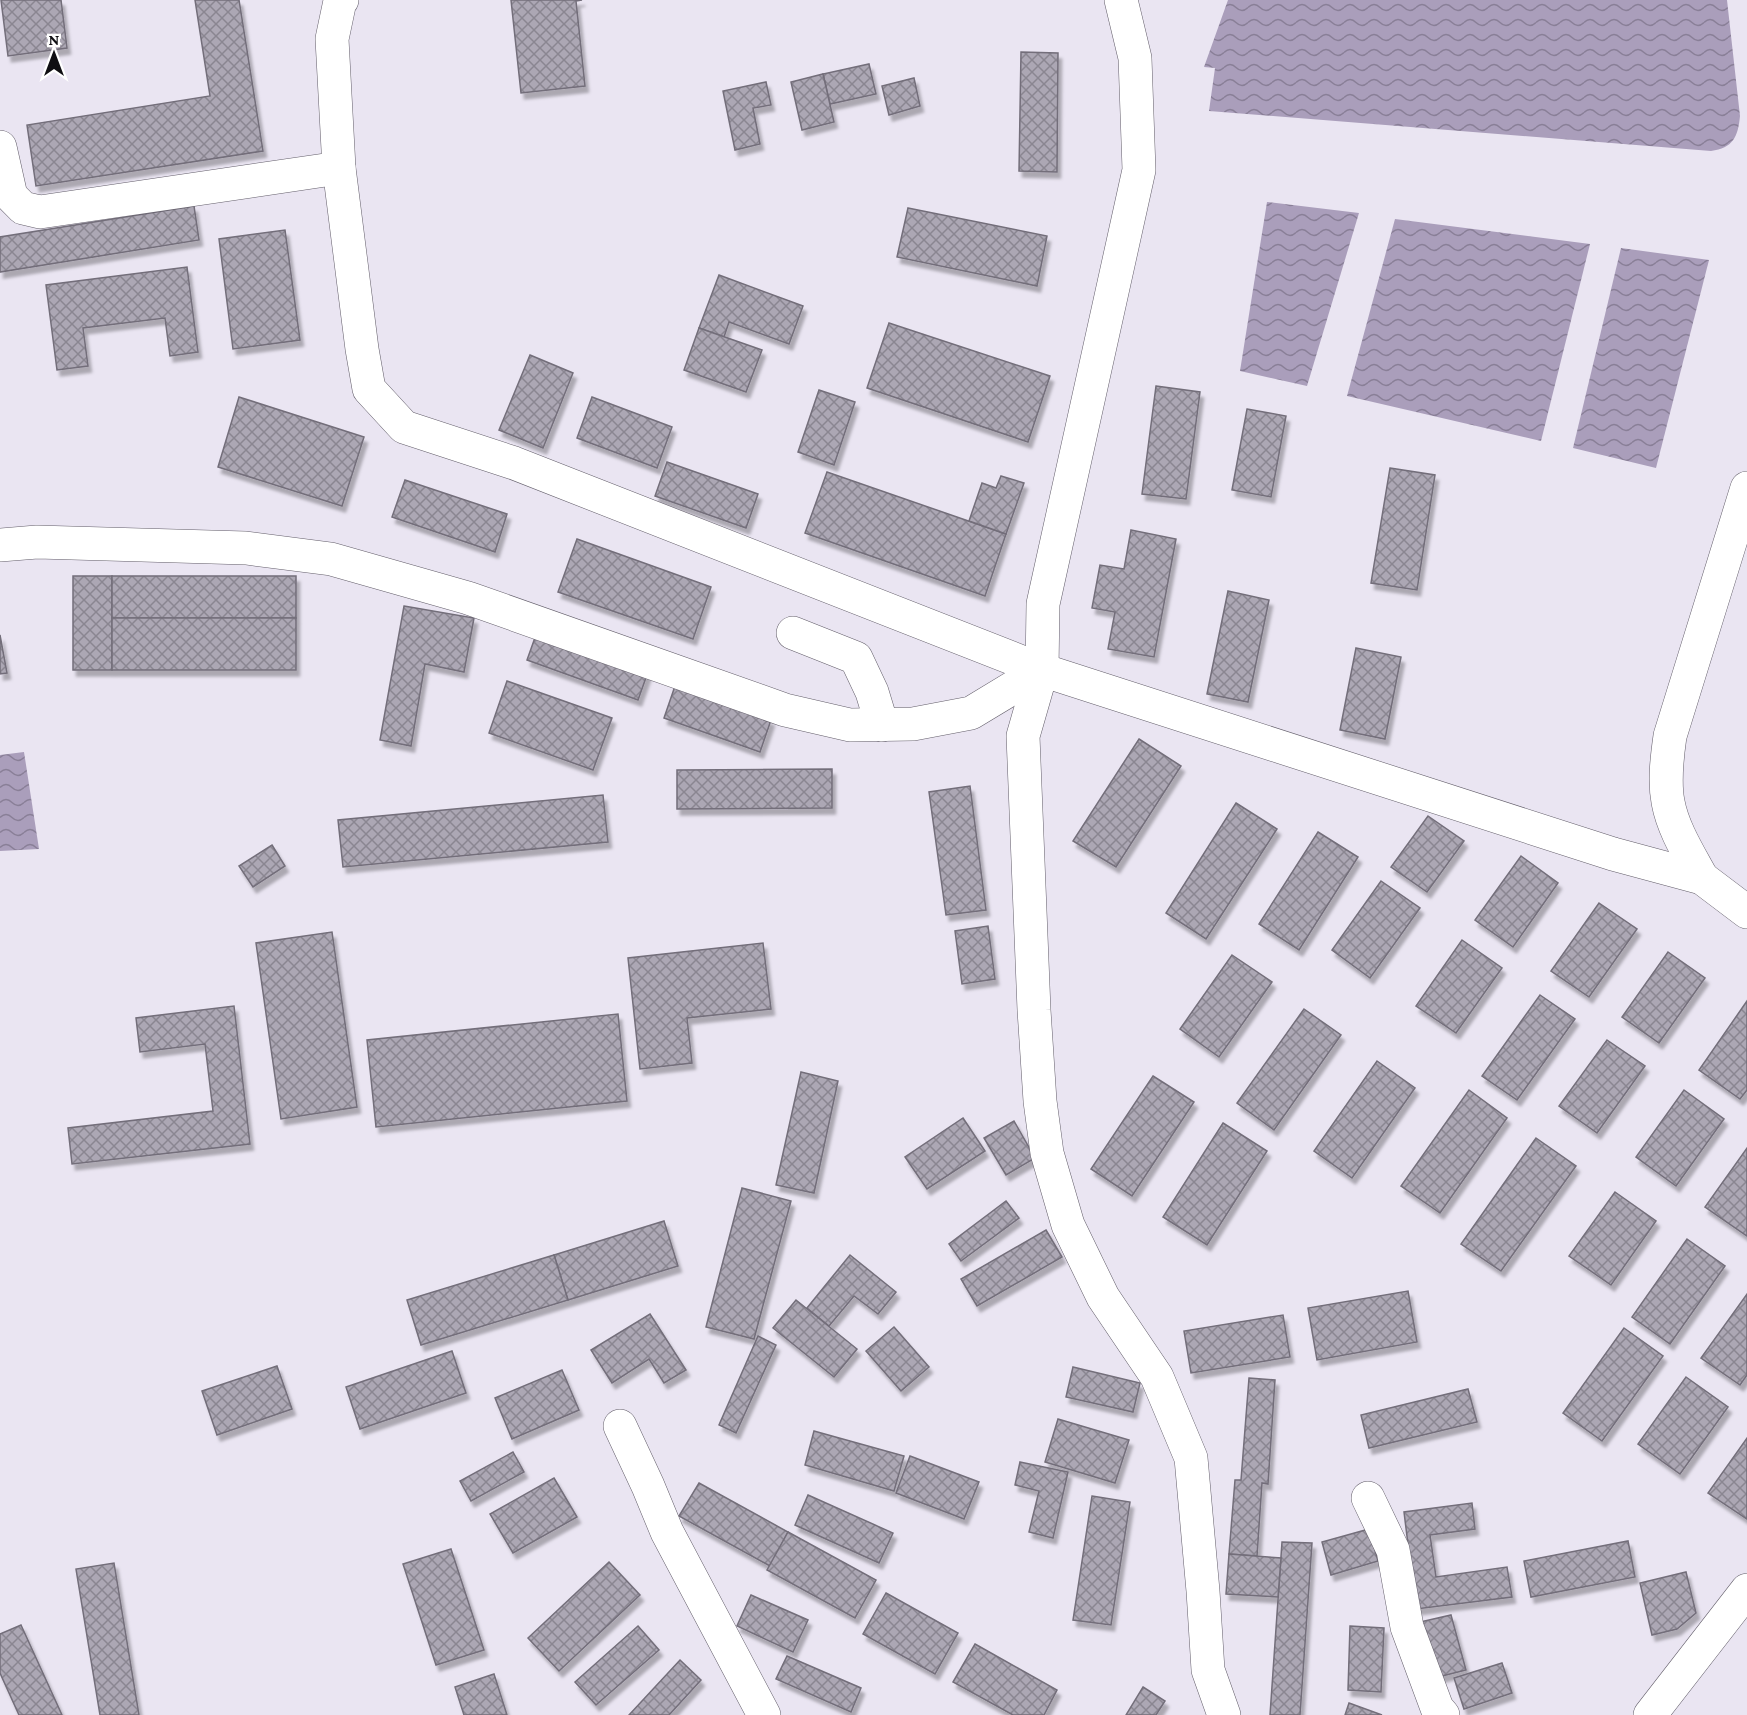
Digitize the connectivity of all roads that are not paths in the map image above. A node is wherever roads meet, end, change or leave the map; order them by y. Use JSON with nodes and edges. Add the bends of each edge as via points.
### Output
{"nodes":[{"id":1,"x":342,"y":0,"type":"edge"},
{"id":2,"x":1143,"y":0,"type":"edge"},
{"id":3,"x":1124,"y":15,"type":"edge"},
{"id":4,"x":0,"y":147,"type":"edge"},
{"id":5,"x":339,"y":168,"type":"junction"},
{"id":6,"x":1747,"y":488,"type":"edge"},
{"id":7,"x":0,"y":545,"type":"edge"},
{"id":8,"x":793,"y":633,"type":"dead end"},
{"id":9,"x":1042,"y":670,"type":"junction"},
{"id":10,"x":882,"y":725,"type":"junction"},
{"id":11,"x":1702,"y":878,"type":"junction"},
{"id":12,"x":1747,"y":912,"type":"edge"},
{"id":13,"x":620,"y":1426,"type":"dead end"},
{"id":14,"x":1368,"y":1498,"type":"dead end"},
{"id":15,"x":1747,"y":1590,"type":"edge"},
{"id":16,"x":764,"y":1715,"type":"edge"},
{"id":17,"x":1224,"y":1715,"type":"edge"},
{"id":18,"x":1443,"y":1715,"type":"edge"},
{"id":19,"x":1650,"y":1715,"type":"edge"}],
"edges":[{"from":1,"to":5,"type":"street","via":[[332,39]]},
{"from":2,"to":3,"type":"street"},
{"from":3,"to":9,"type":"street","via":[[1135,58],[1139,170],[1043,604]]},
{"from":4,"to":5,"type":"street","via":[[11,196],[23,208],[39,212]]},
{"from":5,"to":9,"type":"street","via":[[369,389],[404,427],[514,464]]},
{"from":6,"to":11,"type":"street","via":[[1670,736],[1666,767],[1668,801],[1679,834]]},
{"from":7,"to":10,"type":"street","via":[[37,542],[246,548],[332,559],[468,598],[785,710],[850,725]]},
{"from":8,"to":10,"type":"street","via":[[856,658]]},
{"from":9,"to":10,"type":"street","via":[[971,713],[913,724]]},
{"from":9,"to":11,"type":"street","via":[[1613,854]]},
{"from":9,"to":17,"type":"street","via":[[1023,736],[1034,1010],[1047,1153],[1068,1226],[1103,1297],[1157,1377],[1191,1458],[1208,1670]]},
{"from":11,"to":12,"type":"street"},
{"from":13,"to":16,"type":"street","via":[[667,1532]]},
{"from":14,"to":18,"type":"street","via":[[1393,1550],[1407,1627]]},
{"from":15,"to":19,"type":"street"}]}
